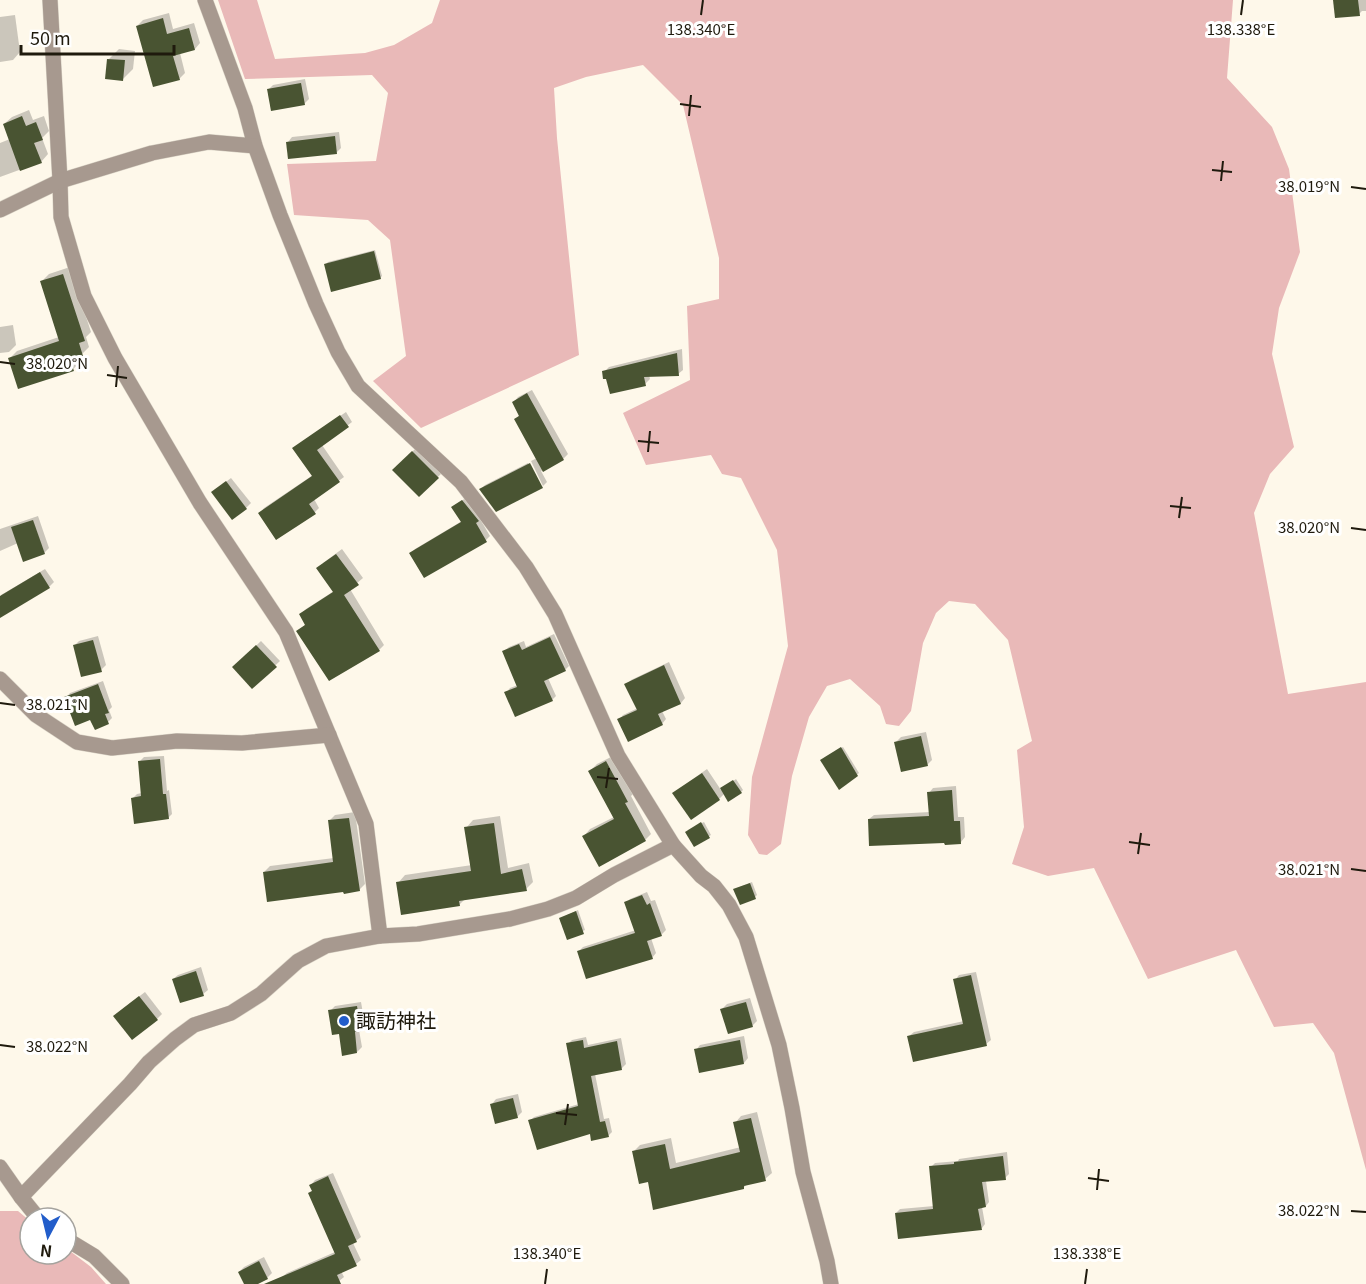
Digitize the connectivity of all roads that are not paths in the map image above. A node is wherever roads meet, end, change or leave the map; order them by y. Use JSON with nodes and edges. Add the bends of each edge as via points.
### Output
{"nodes":[{"id":1,"x":50,"y":0,"type":"edge"},
{"id":2,"x":205,"y":0,"type":"edge"},
{"id":3,"x":255,"y":146,"type":"junction"},
{"id":4,"x":60,"y":181,"type":"junction"},
{"id":5,"x":0,"y":210,"type":"edge"},
{"id":6,"x":0,"y":679,"type":"edge"},
{"id":7,"x":328,"y":735,"type":"junction"},
{"id":8,"x":673,"y":845,"type":"junction"},
{"id":9,"x":380,"y":936,"type":"junction"},
{"id":10,"x":0,"y":1167,"type":"edge"},
{"id":11,"x":21,"y":1197,"type":"junction"},
{"id":12,"x":28,"y":1206,"type":"edge"},
{"id":13,"x":78,"y":1246,"type":"edge"},
{"id":14,"x":122,"y":1284,"type":"edge"},
{"id":15,"x":831,"y":1284,"type":"edge"}],
"edges":[{"from":1,"to":4,"type":"street"},
{"from":2,"to":3,"type":"street"},
{"from":3,"to":4,"type":"street","via":[[209,142],[152,153]]},
{"from":3,"to":8,"type":"street","via":[[316,304],[358,386],[460,482],[526,567],[555,614],[618,756]]},
{"from":4,"to":5,"type":"street"},
{"from":4,"to":7,"type":"street","via":[[61,217],[84,296],[115,358],[200,503],[286,632]]},
{"from":6,"to":7,"type":"street","via":[[36,715],[77,742],[112,748],[177,741],[243,743]]},
{"from":7,"to":9,"type":"street","via":[[366,824]]},
{"from":8,"to":9,"type":"street","via":[[548,909],[418,934]]},
{"from":8,"to":15,"type":"street","via":[[729,905],[746,937],[779,1045],[803,1172]]},
{"from":9,"to":11,"type":"street","via":[[326,946],[298,961],[261,994],[231,1013],[194,1025],[148,1062]]},
{"from":10,"to":11,"type":"street"},
{"from":11,"to":12,"type":"street"},
{"from":13,"to":14,"type":"street","via":[[94,1256]]}]}
